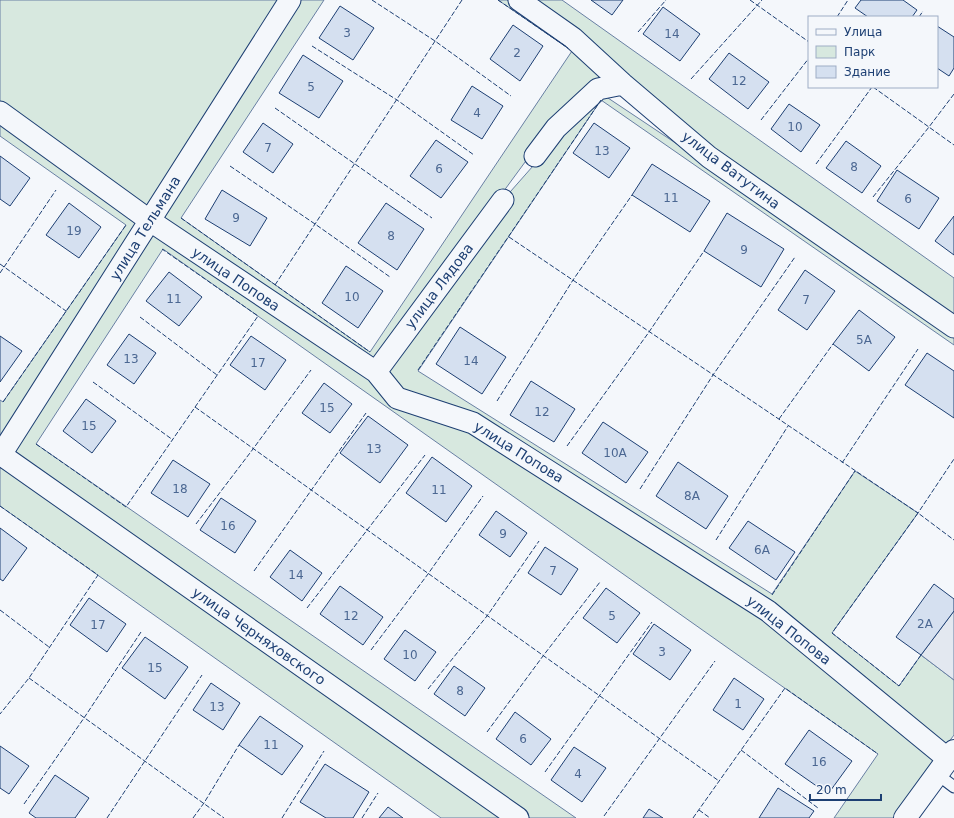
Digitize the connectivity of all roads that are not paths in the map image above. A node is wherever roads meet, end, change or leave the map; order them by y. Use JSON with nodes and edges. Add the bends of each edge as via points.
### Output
{"nodes":[{"id":1,"x":290,"y":0,"type":"edge"},
{"id":2,"x":518,"y":0,"type":"edge"},
{"id":3,"x":623,"y":84,"type":"junction"},
{"id":4,"x":0,"y":112,"type":"edge"},
{"id":5,"x":535,"y":156,"type":"dead end"},
{"id":6,"x":504,"y":200,"type":"dead end"},
{"id":7,"x":149,"y":220,"type":"junction"},
{"id":8,"x":954,"y":327,"type":"edge"},
{"id":9,"x":376,"y":372,"type":"junction"},
{"id":10,"x":0,"y":455,"type":"edge"},
{"id":11,"x":948,"y":768,"type":"edge"},
{"id":12,"x":518,"y":818,"type":"edge"},
{"id":13,"x":905,"y":818,"type":"edge"}],
"edges":[{"from":1,"to":7,"type":"street","name":"улица Тельмана"},
{"from":2,"to":3,"type":"street","name":"улица Ватутина","via":[[573,38]]},
{"from":3,"to":5,"type":"street","via":[[598,89],[556,128]]},
{"from":3,"to":8,"type":"street","name":"улица Ватутина","via":[[709,157]]},
{"from":4,"to":7,"type":"street","name":"улица Попова"},
{"from":6,"to":9,"type":"street","name":"улица Лядова"},
{"from":7,"to":9,"type":"street","name":"улица Попова"},
{"from":7,"to":10,"type":"street","name":"улица Тельмана"},
{"from":9,"to":11,"type":"street","name":"улица Попова","via":[[397,398],[473,422],[768,611]]},
{"from":10,"to":12,"type":"street","name":"улица Черняховского"},
{"from":11,"to":13,"type":"street"}]}
